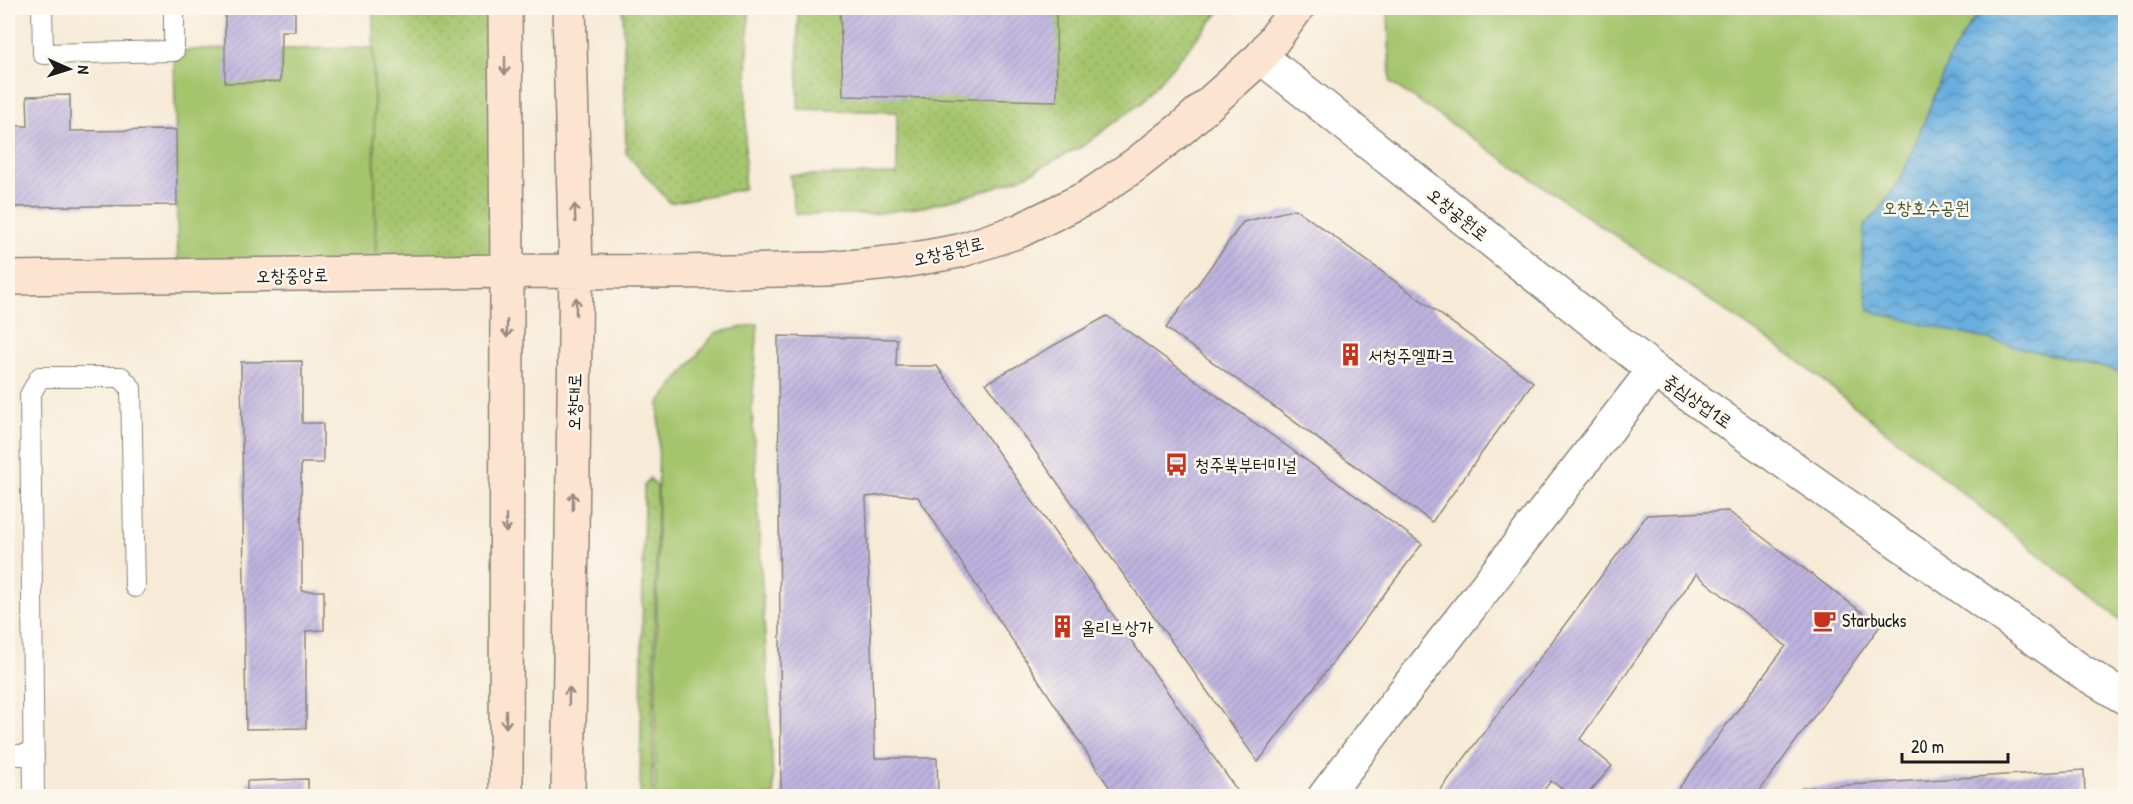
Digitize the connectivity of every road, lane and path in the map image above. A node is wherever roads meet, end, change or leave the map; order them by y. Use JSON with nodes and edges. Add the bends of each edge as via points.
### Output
{"nodes":[{"id":1,"x":42,"y":8,"type":"edge"},
{"id":2,"x":174,"y":8,"type":"edge"},
{"id":3,"x":504,"y":8,"type":"edge"},
{"id":4,"x":569,"y":8,"type":"edge"},
{"id":5,"x":1297,"y":8,"type":"edge"},
{"id":6,"x":1261,"y":57,"type":"junction"},
{"id":7,"x":507,"y":271,"type":"junction"},
{"id":8,"x":576,"y":271,"type":"junction"},
{"id":9,"x":8,"y":278,"type":"edge"},
{"id":10,"x":1654,"y":370,"type":"junction"},
{"id":11,"x":135,"y":586,"type":"dead end"},
{"id":12,"x":2126,"y":698,"type":"edge"},
{"id":13,"x":8,"y":755,"type":"edge"},
{"id":14,"x":34,"y":755,"type":"junction"},
{"id":15,"x":34,"y":796,"type":"edge"},
{"id":16,"x":506,"y":796,"type":"edge"},
{"id":17,"x":568,"y":796,"type":"edge"},
{"id":18,"x":1325,"y":796,"type":"edge"}],
"edges":[{"from":1,"to":2,"type":"lane","via":[[43,54],[174,51]]},
{"from":3,"to":7,"type":"main road","one_way":true},
{"from":8,"to":4,"type":"main road","name":"오창대로","one_way":true},
{"from":5,"to":6,"type":"main road","name":"오창공원로"},
{"from":6,"to":8,"type":"main road","name":"오창공원로","via":[[1182,128],[1088,197],[1019,231],[958,251],[828,269]]},
{"from":6,"to":10,"type":"street","name":"오창공원로"},
{"from":7,"to":8,"type":"main road","name":"오창중앙로"},
{"from":7,"to":9,"type":"main road","name":"오창중앙로"},
{"from":7,"to":16,"type":"main road","one_way":true},
{"from":17,"to":8,"type":"main road","name":"오창대로","one_way":true},
{"from":10,"to":12,"type":"street","name":"중심상업1로","via":[[2071,664]]},
{"from":10,"to":18,"type":"street","name":"중심상업1로"},
{"from":11,"to":14,"type":"lane","via":[[131,388],[121,377],[40,377],[30,395]]},
{"from":13,"to":14,"type":"lane"},
{"from":14,"to":15,"type":"lane"}]}
